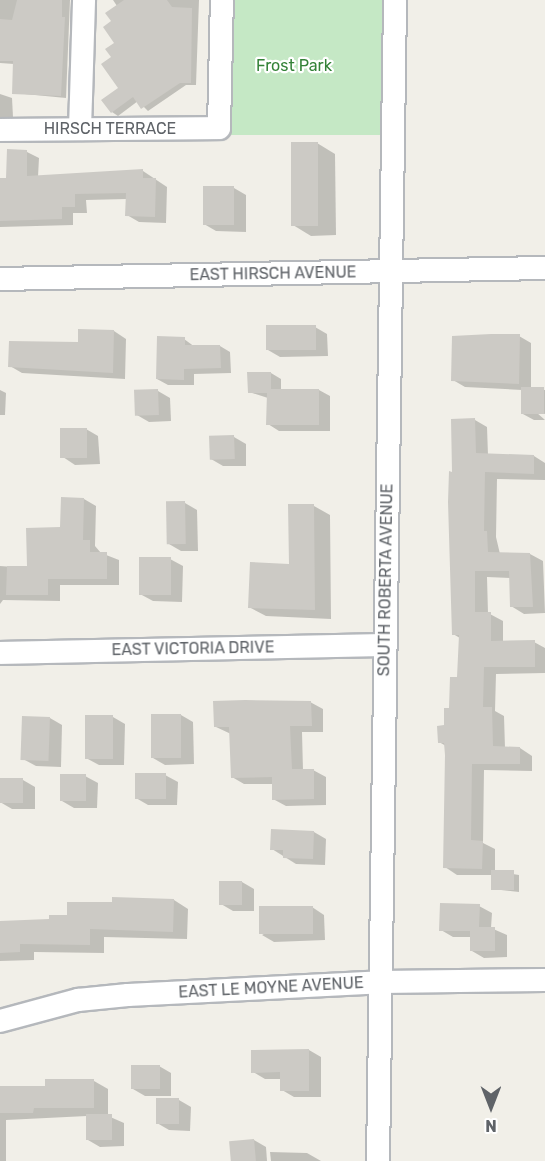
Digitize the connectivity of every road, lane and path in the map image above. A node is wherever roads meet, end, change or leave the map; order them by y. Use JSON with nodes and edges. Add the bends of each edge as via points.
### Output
{"nodes":[{"id":1,"x":84,"y":0,"type":"edge"},
{"id":2,"x":222,"y":0,"type":"edge"},
{"id":3,"x":395,"y":0,"type":"edge"},
{"id":4,"x":81,"y":129,"type":"junction"},
{"id":5,"x":0,"y":130,"type":"edge"},
{"id":6,"x":545,"y":268,"type":"edge"},
{"id":7,"x":391,"y":271,"type":"junction"},
{"id":8,"x":0,"y":279,"type":"edge"},
{"id":9,"x":385,"y":645,"type":"junction"},
{"id":10,"x":0,"y":653,"type":"edge"},
{"id":11,"x":545,"y":980,"type":"edge"},
{"id":12,"x":381,"y":982,"type":"junction"},
{"id":13,"x":0,"y":1022,"type":"edge"},
{"id":14,"x":378,"y":1161,"type":"edge"}],
"edges":[{"from":1,"to":4,"type":"street"},
{"from":2,"to":4,"type":"street","name":"HIRSCH TERRACE","via":[[219,128]]},
{"from":3,"to":7,"type":"street","name":"SOUTH ROBERTA AVENUE"},
{"from":4,"to":5,"type":"street","name":"HIRSCH TERRACE"},
{"from":6,"to":7,"type":"street","name":"EAST HIRSCH AVENUE"},
{"from":7,"to":8,"type":"street","name":"EAST HIRSCH AVENUE"},
{"from":7,"to":9,"type":"street","name":"SOUTH ROBERTA AVENUE"},
{"from":9,"to":10,"type":"street","name":"EAST VICTORIA DRIVE"},
{"from":9,"to":12,"type":"street","name":"SOUTH ROBERTA AVENUE"},
{"from":11,"to":12,"type":"street","name":"EAST LE MOYNE AVENUE"},
{"from":12,"to":13,"type":"street","name":"EAST LE MOYNE AVENUE","via":[[98,998]]},
{"from":12,"to":14,"type":"street","name":"SOUTH ROBERTA AVENUE"}]}
